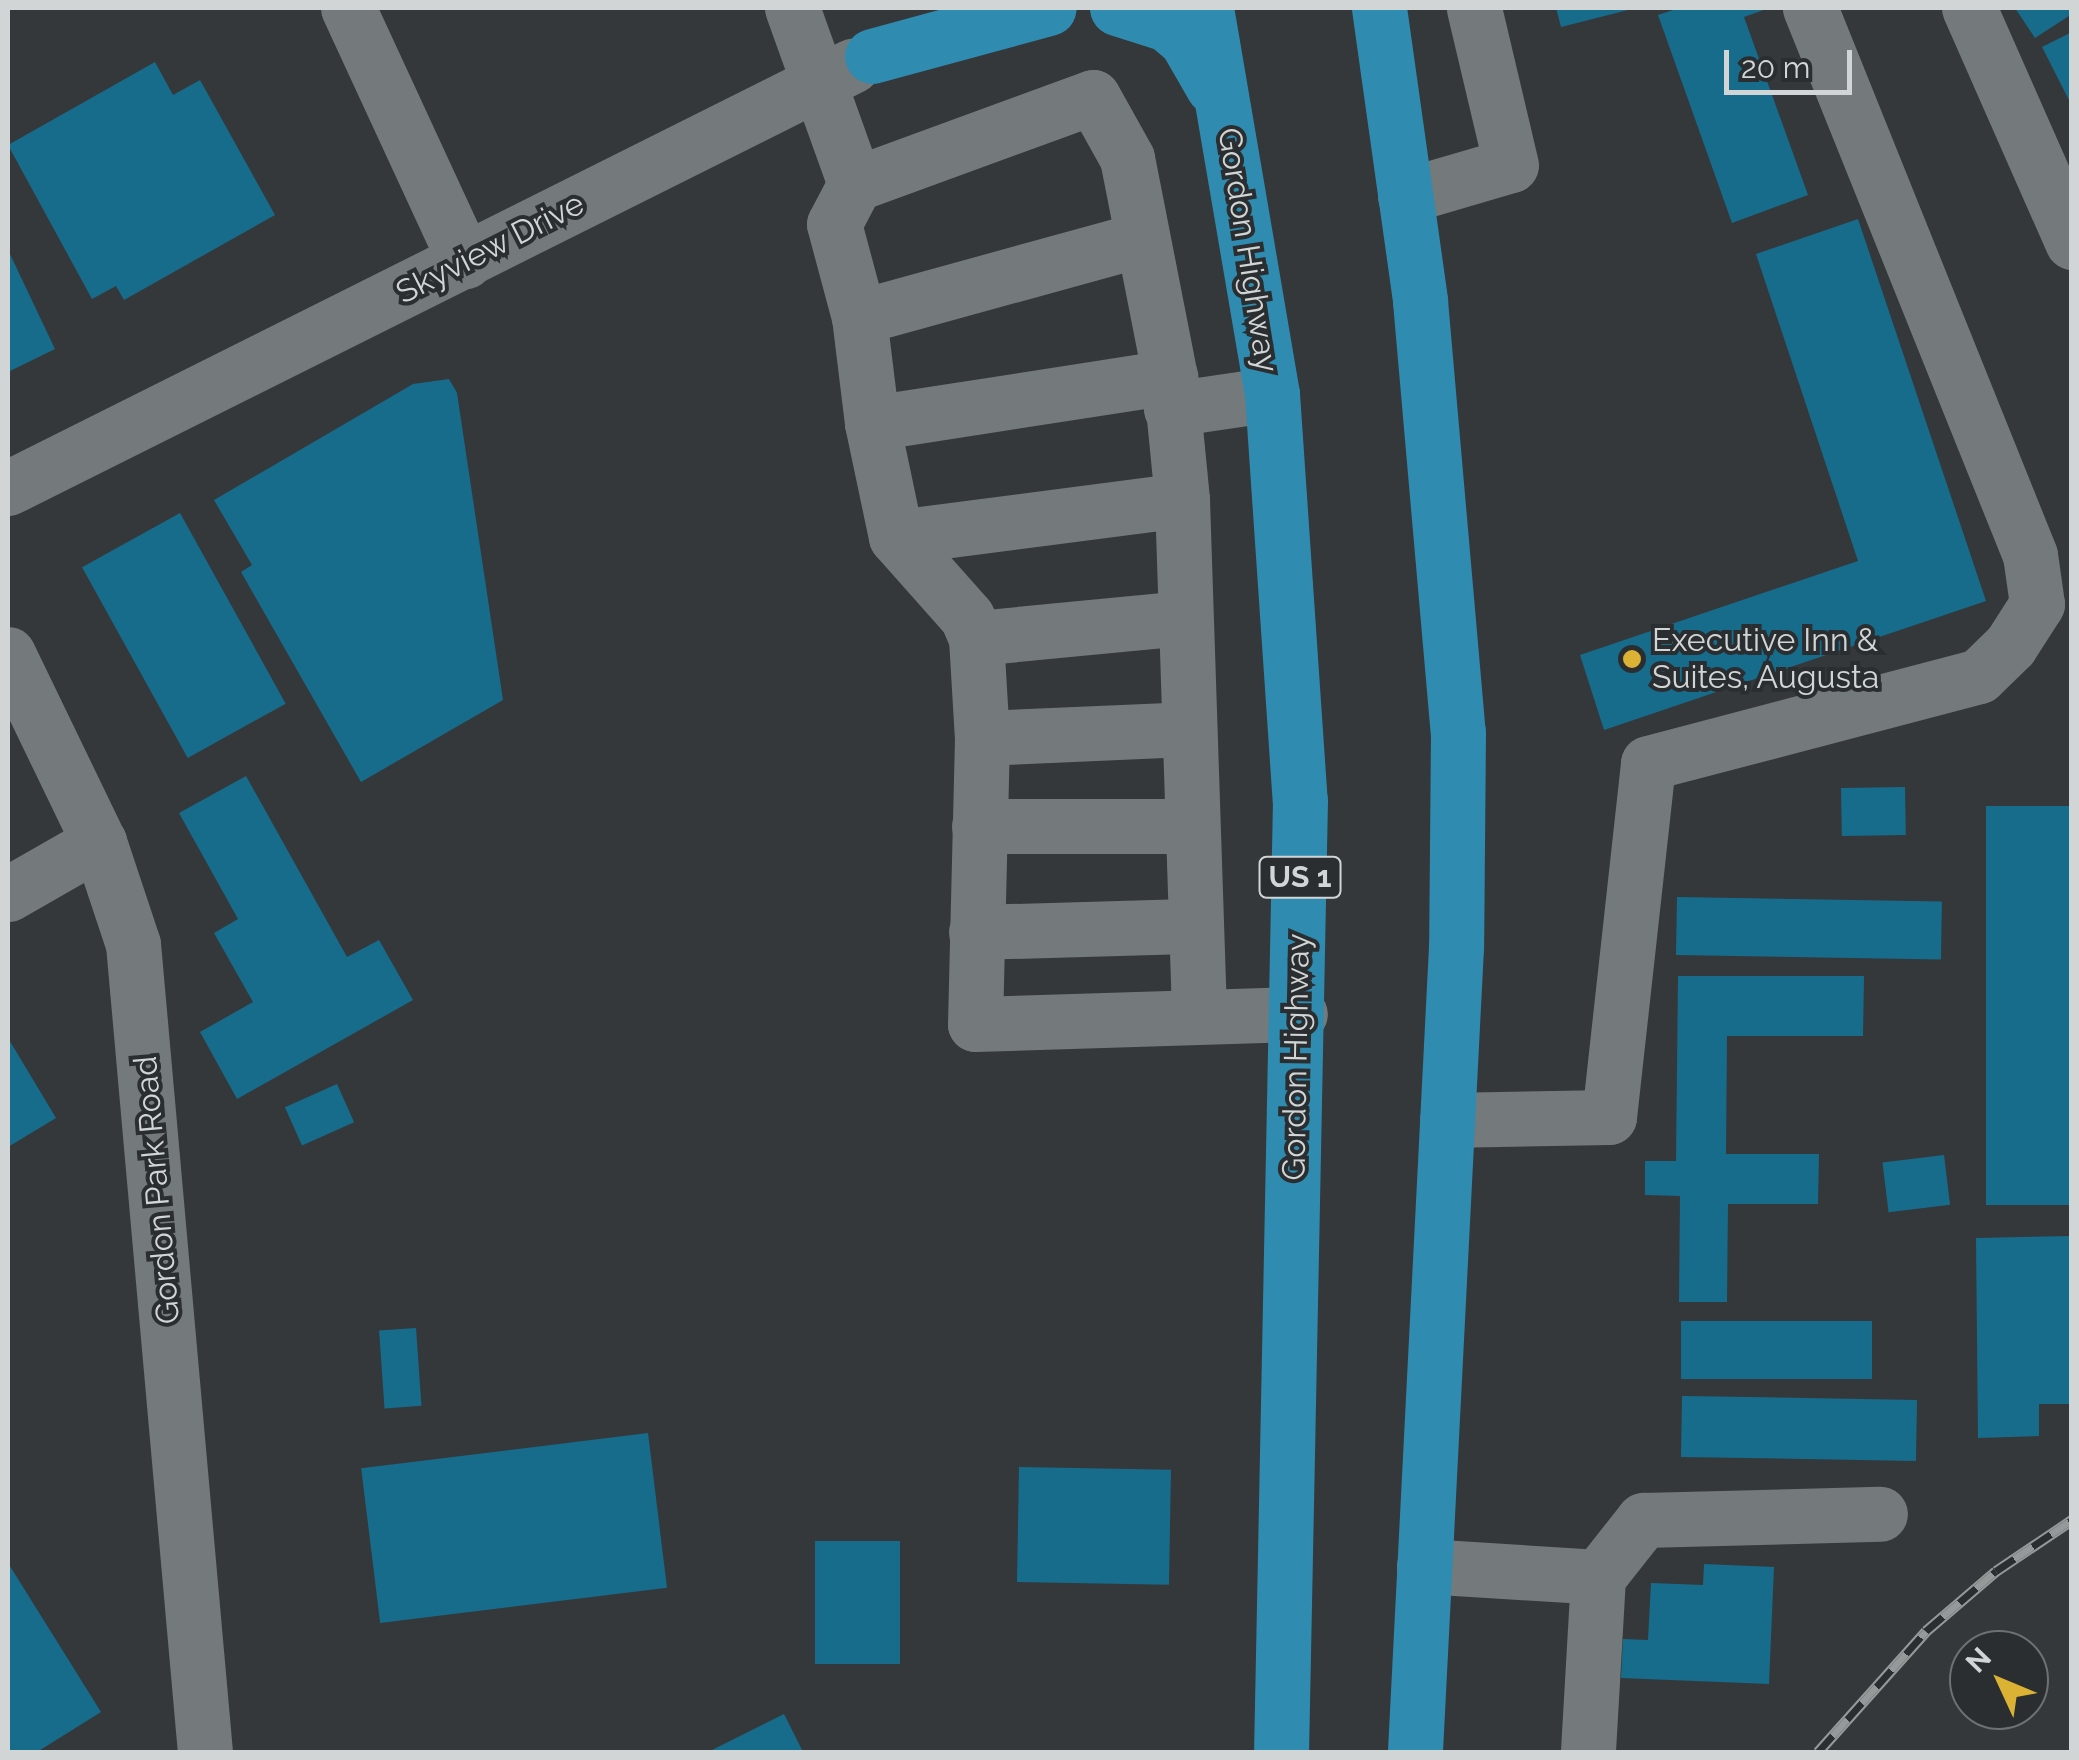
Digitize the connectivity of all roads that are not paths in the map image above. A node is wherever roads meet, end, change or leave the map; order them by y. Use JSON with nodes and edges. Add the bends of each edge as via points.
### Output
{"nodes":[{"id":1,"x":348,"y":8,"type":"edge"},
{"id":2,"x":792,"y":8,"type":"edge"},
{"id":3,"x":972,"y":8,"type":"edge"},
{"id":4,"x":1049,"y":8,"type":"edge"},
{"id":5,"x":1116,"y":8,"type":"edge"},
{"id":6,"x":1206,"y":8,"type":"edge"},
{"id":7,"x":1379,"y":8,"type":"edge"},
{"id":8,"x":1474,"y":8,"type":"edge"},
{"id":9,"x":1810,"y":8,"type":"edge"},
{"id":10,"x":1970,"y":8,"type":"edge"},
{"id":11,"x":872,"y":56,"type":"junction"},
{"id":12,"x":820,"y":82,"type":"junction"},
{"id":13,"x":1224,"y":106,"type":"junction"},
{"id":14,"x":855,"y":184,"type":"junction"},
{"id":15,"x":1405,"y":196,"type":"junction"},
{"id":16,"x":1139,"y":240,"type":"junction"},
{"id":17,"x":2072,"y":242,"type":"edge"},
{"id":18,"x":464,"y":260,"type":"junction"},
{"id":19,"x":859,"y":317,"type":"junction"},
{"id":20,"x":1170,"y":393,"type":"junction"},
{"id":21,"x":1272,"y":394,"type":"junction"},
{"id":22,"x":872,"y":423,"type":"junction"},
{"id":23,"x":8,"y":488,"type":"edge"},
{"id":24,"x":1182,"y":500,"type":"junction"},
{"id":25,"x":896,"y":537,"type":"junction"},
{"id":26,"x":1186,"y":618,"type":"junction"},
{"id":27,"x":976,"y":638,"type":"junction"},
{"id":28,"x":8,"y":654,"type":"edge"},
{"id":29,"x":1186,"y":729,"type":"junction"},
{"id":30,"x":982,"y":738,"type":"junction"},
{"id":31,"x":980,"y":826,"type":"junction"},
{"id":32,"x":1192,"y":826,"type":"junction"},
{"id":33,"x":100,"y":842,"type":"junction"},
{"id":34,"x":8,"y":894,"type":"edge"},
{"id":35,"x":1196,"y":926,"type":"junction"},
{"id":36,"x":976,"y":932,"type":"junction"},
{"id":37,"x":1199,"y":1012,"type":"junction"},
{"id":38,"x":1300,"y":1014,"type":"junction"},
{"id":39,"x":1446,"y":1120,"type":"junction"},
{"id":40,"x":1880,"y":1514,"type":"dead end"},
{"id":41,"x":1424,"y":1566,"type":"junction"},
{"id":42,"x":1598,"y":1577,"type":"junction"},
{"id":43,"x":206,"y":1752,"type":"edge"},
{"id":44,"x":1281,"y":1752,"type":"edge"},
{"id":45,"x":1416,"y":1752,"type":"edge"},
{"id":46,"x":1588,"y":1752,"type":"edge"}],
"edges":[{"from":1,"to":18,"type":"street"},
{"from":2,"to":12,"type":"street"},
{"from":3,"to":11,"type":"street","name":"Skyview Drive"},
{"from":4,"to":11,"type":"highway"},
{"from":5,"to":13,"type":"highway","via":[[1167,24],[1186,40]]},
{"from":6,"to":13,"type":"highway","name":"Gordon Highway","number":"US 1"},
{"from":7,"to":15,"type":"highway"},
{"from":8,"to":15,"type":"street","via":[[1511,165]]},
{"from":9,"to":39,"type":"street","via":[[2030,555],[2037,604],[2010,646],[1978,676],[1648,763],[1609,1117]]},
{"from":10,"to":17,"type":"street"},
{"from":11,"to":12,"type":"street","name":"Skyview Drive"},
{"from":12,"to":14,"type":"street"},
{"from":12,"to":18,"type":"street","name":"Skyview Drive"},
{"from":13,"to":21,"type":"highway","name":"Gordon Highway","number":"US 1"},
{"from":14,"to":16,"type":"street","via":[[1093,97],[1127,158]]},
{"from":14,"to":19,"type":"street","via":[[834,224]]},
{"from":15,"to":39,"type":"highway","via":[[1458,732]]},
{"from":16,"to":19,"type":"street"},
{"from":16,"to":20,"type":"street"},
{"from":18,"to":23,"type":"street","name":"Skyview Drive"},
{"from":19,"to":22,"type":"street"},
{"from":20,"to":21,"type":"street"},
{"from":20,"to":22,"type":"street"},
{"from":20,"to":24,"type":"street"},
{"from":21,"to":38,"type":"highway","name":"Gordon Highway","number":"US 1","via":[[1300,800]]},
{"from":22,"to":25,"type":"street"},
{"from":24,"to":25,"type":"street"},
{"from":24,"to":26,"type":"street"},
{"from":25,"to":27,"type":"street","via":[[968,617]]},
{"from":26,"to":27,"type":"street"},
{"from":26,"to":29,"type":"street"},
{"from":27,"to":30,"type":"street"},
{"from":28,"to":33,"type":"street","name":"Gordon Park Road"},
{"from":29,"to":30,"type":"street"},
{"from":29,"to":32,"type":"street"},
{"from":30,"to":31,"type":"street"},
{"from":31,"to":32,"type":"street"},
{"from":31,"to":36,"type":"street"},
{"from":32,"to":35,"type":"street"},
{"from":33,"to":34,"type":"street"},
{"from":33,"to":43,"type":"street","name":"Gordon Park Road","via":[[120,891],[142,1009]]},
{"from":35,"to":36,"type":"street"},
{"from":35,"to":37,"type":"street"},
{"from":36,"to":37,"type":"street","via":[[975,1024]]},
{"from":37,"to":38,"type":"street"},
{"from":38,"to":44,"type":"highway","name":"Gordon Highway","number":"US 1"},
{"from":39,"to":41,"type":"highway"},
{"from":40,"to":42,"type":"street","via":[[1644,1520]]},
{"from":41,"to":42,"type":"street"},
{"from":41,"to":45,"type":"highway"},
{"from":42,"to":46,"type":"street"}]}
